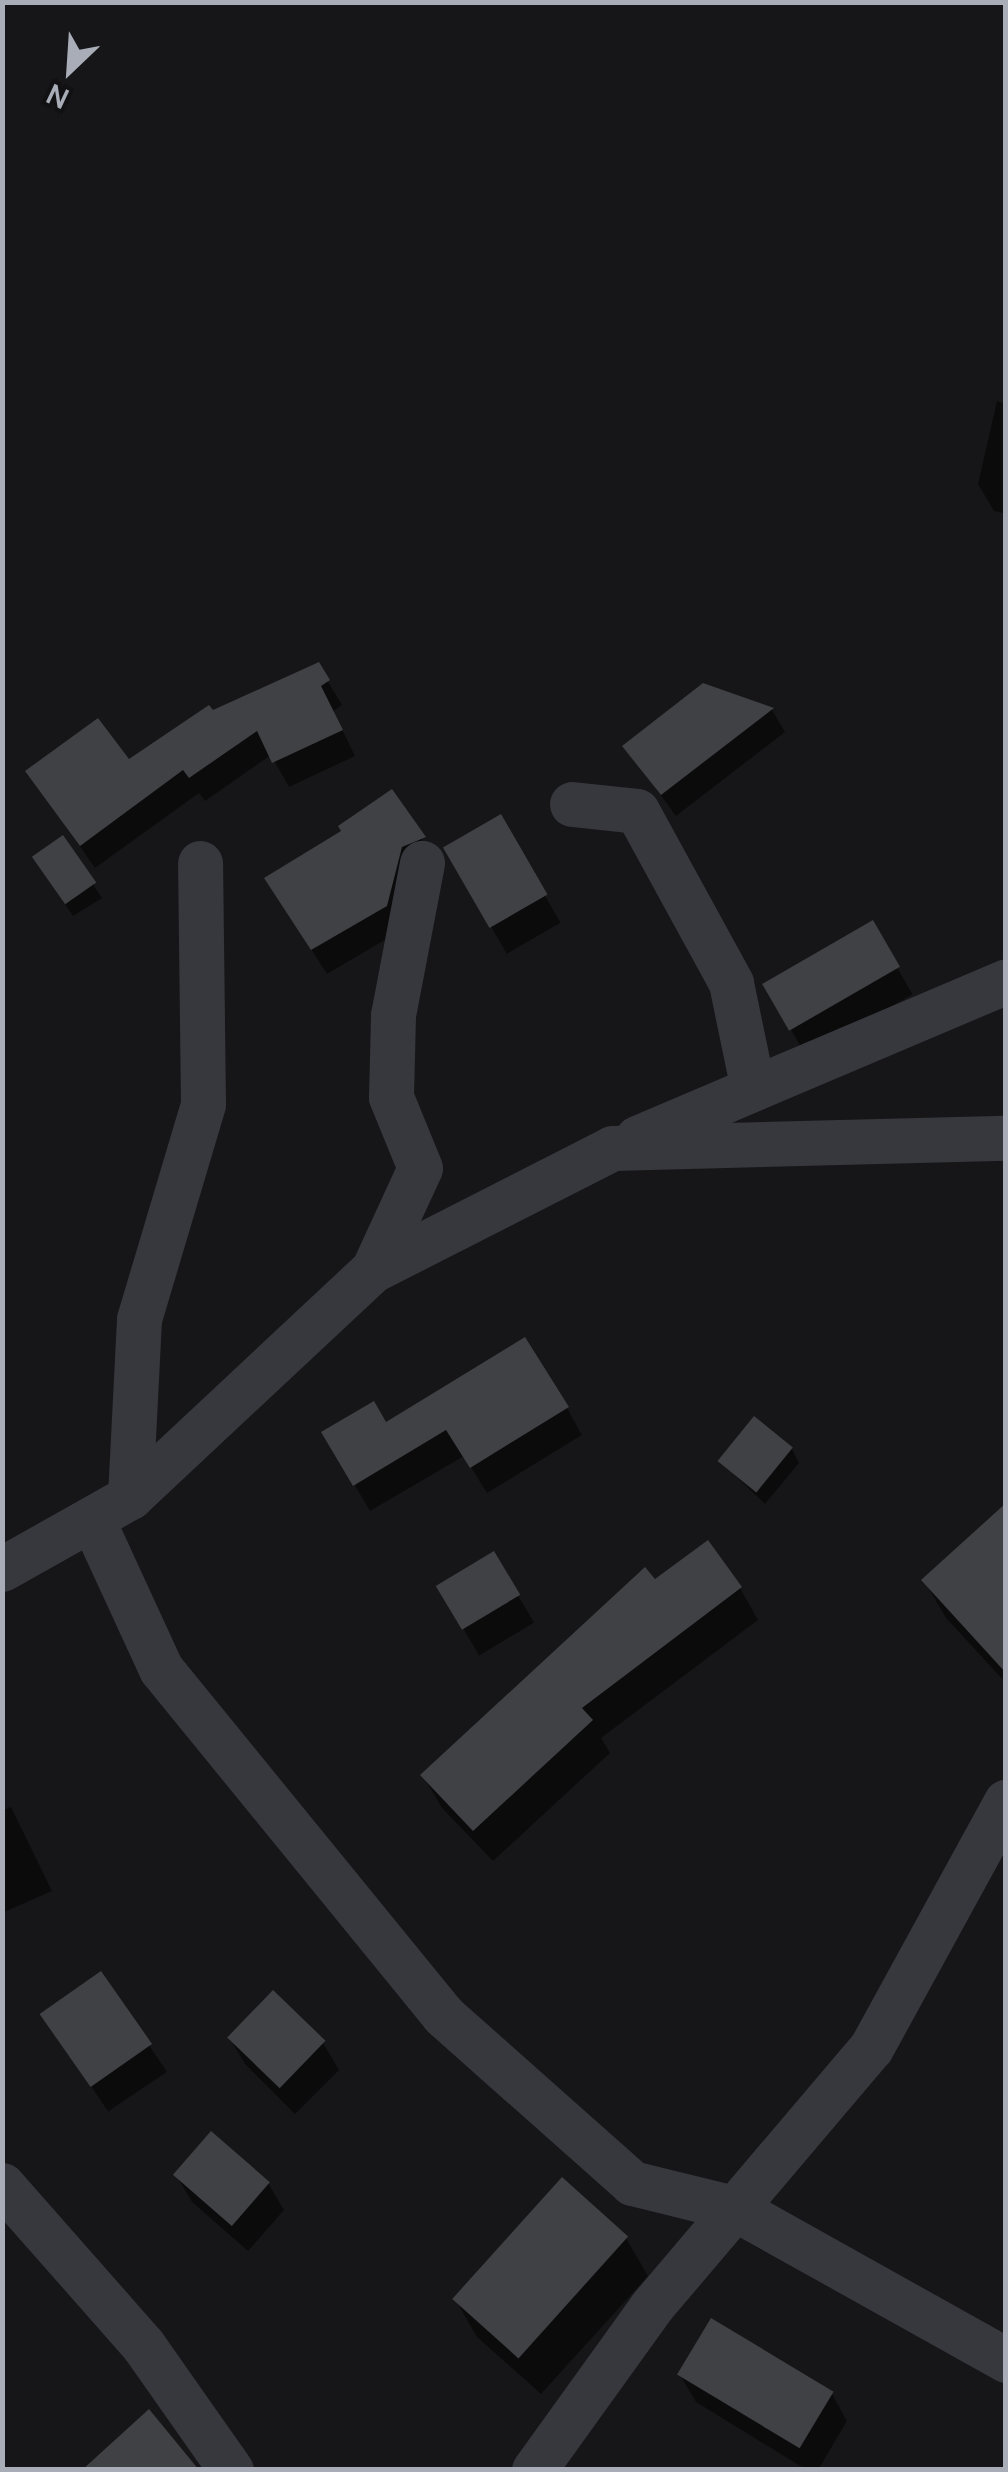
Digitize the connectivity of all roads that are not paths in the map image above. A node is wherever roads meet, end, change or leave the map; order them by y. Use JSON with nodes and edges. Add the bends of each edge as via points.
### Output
{"nodes":[{"id":1,"x":572,"y":804,"type":"dead end"},
{"id":2,"x":200,"y":863,"type":"dead end"},
{"id":3,"x":422,"y":863,"type":"dead end"},
{"id":4,"x":1006,"y":981,"type":"edge"},
{"id":5,"x":753,"y":1089,"type":"junction"},
{"id":6,"x":1006,"y":1138,"type":"edge"},
{"id":7,"x":612,"y":1148,"type":"junction"},
{"id":8,"x":372,"y":1270,"type":"junction"},
{"id":9,"x":111,"y":1508,"type":"junction"},
{"id":10,"x":2,"y":1569,"type":"edge"},
{"id":11,"x":1006,"y":1801,"type":"edge"},
{"id":12,"x":2,"y":2185,"type":"edge"},
{"id":13,"x":734,"y":2208,"type":"junction"},
{"id":14,"x":1006,"y":2360,"type":"edge"},
{"id":15,"x":231,"y":2470,"type":"edge"},
{"id":16,"x":534,"y":2470,"type":"edge"}],
"edges":[{"from":1,"to":5,"type":"street","via":[[637,811],[731,983]]},
{"from":2,"to":9,"type":"street","via":[[204,1104],[139,1319]]},
{"from":3,"to":8,"type":"street","via":[[393,1015],[391,1096],[420,1168]]},
{"from":4,"to":5,"type":"street"},
{"from":5,"to":7,"type":"street"},
{"from":6,"to":7,"type":"street"},
{"from":7,"to":8,"type":"street"},
{"from":8,"to":9,"type":"street"},
{"from":9,"to":10,"type":"street"},
{"from":9,"to":13,"type":"street","via":[[162,1669],[442,2015],[632,2183]]},
{"from":11,"to":13,"type":"street","via":[[871,2048]]},
{"from":12,"to":15,"type":"street","via":[[143,2345]]},
{"from":13,"to":14,"type":"street"},
{"from":13,"to":16,"type":"street","via":[[651,2307]]}]}
